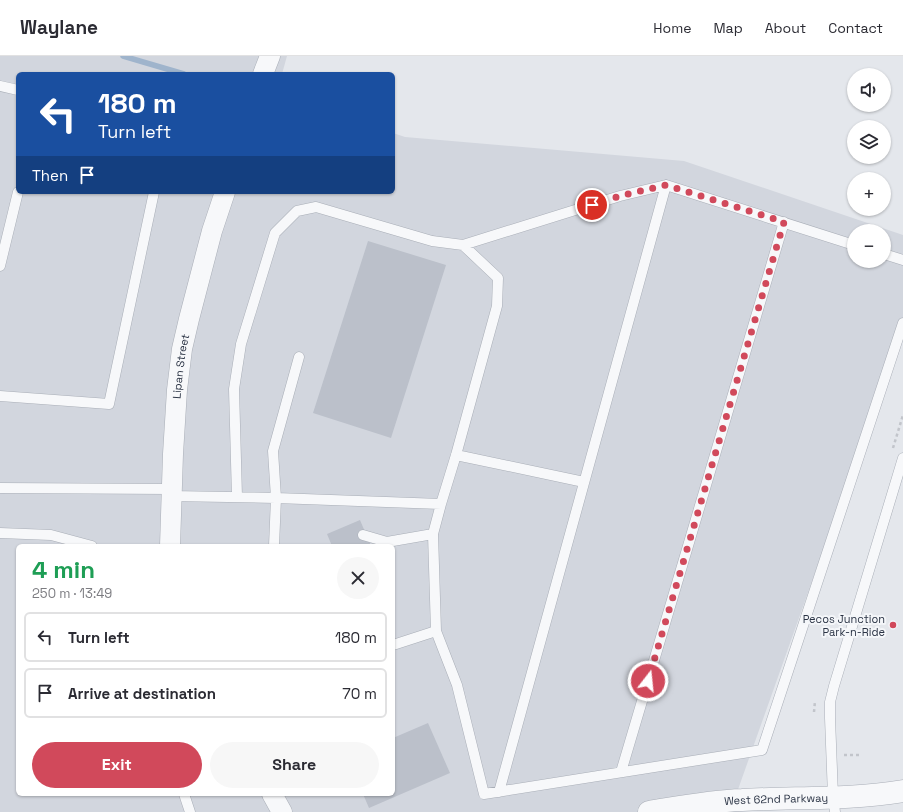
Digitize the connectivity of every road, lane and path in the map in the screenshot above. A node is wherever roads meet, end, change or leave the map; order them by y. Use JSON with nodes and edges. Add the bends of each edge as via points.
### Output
{"nodes":[{"id":1,"x":270,"y":56,"type":"edge"},
{"id":2,"x":264,"y":72,"type":"edge"},
{"id":3,"x":0,"y":86,"type":"edge"},
{"id":4,"x":16,"y":90,"type":"edge"},
{"id":5,"x":666,"y":185,"type":"junction"},
{"id":6,"x":18,"y":194,"type":"edge"},
{"id":7,"x":154,"y":194,"type":"edge"},
{"id":8,"x":224,"y":194,"type":"edge"},
{"id":9,"x":784,"y":222,"type":"junction"},
{"id":10,"x":847,"y":243,"type":"edge"},
{"id":11,"x":463,"y":245,"type":"junction"},
{"id":12,"x":891,"y":256,"type":"edge"},
{"id":13,"x":903,"y":260,"type":"edge"},
{"id":14,"x":0,"y":266,"type":"edge"},
{"id":15,"x":903,"y":323,"type":"edge"},
{"id":16,"x":299,"y":357,"type":"dead end"},
{"id":17,"x":0,"y":396,"type":"edge"},
{"id":18,"x":456,"y":455,"type":"junction"},
{"id":19,"x":903,"y":458,"type":"edge"},
{"id":20,"x":584,"y":482,"type":"junction"},
{"id":21,"x":0,"y":488,"type":"edge"},
{"id":22,"x":172,"y":493,"type":"junction"},
{"id":23,"x":237,"y":498,"type":"junction"},
{"id":24,"x":276,"y":498,"type":"junction"},
{"id":25,"x":441,"y":504,"type":"junction"},
{"id":26,"x":0,"y":533,"type":"edge"},
{"id":27,"x":433,"y":534,"type":"junction"},
{"id":28,"x":363,"y":535,"type":"dead end"},
{"id":29,"x":85,"y":544,"type":"edge"},
{"id":30,"x":170,"y":544,"type":"edge"},
{"id":31,"x":274,"y":544,"type":"edge"},
{"id":32,"x":386,"y":544,"type":"edge"},
{"id":33,"x":436,"y":630,"type":"junction"},
{"id":34,"x":395,"y":644,"type":"edge"},
{"id":35,"x":846,"y":754,"type":"dead end"},
{"id":36,"x":862,"y":755,"type":"dead end"},
{"id":37,"x":621,"y":772,"type":"junction"},
{"id":38,"x":903,"y":791,"type":"edge"},
{"id":39,"x":499,"y":792,"type":"junction"},
{"id":40,"x":185,"y":796,"type":"edge"},
{"id":41,"x":273,"y":796,"type":"edge"},
{"id":42,"x":834,"y":804,"type":"edge"},
{"id":43,"x":190,"y":812,"type":"edge"},
{"id":44,"x":282,"y":812,"type":"edge"},
{"id":45,"x":649,"y":812,"type":"edge"}],
"edges":[{"from":1,"to":2,"type":"street"},
{"from":3,"to":4,"type":"lane"},
{"from":5,"to":9,"type":"lane"},
{"from":5,"to":11,"type":"lane","via":[[620,196]]},
{"from":5,"to":20,"type":"lane"},
{"from":6,"to":14,"type":"lane"},
{"from":7,"to":17,"type":"lane","via":[[109,404]]},
{"from":8,"to":22,"type":"street","name":"Lipan Street","via":[[212,231],[182,349],[177,390]]},
{"from":9,"to":10,"type":"lane"},
{"from":9,"to":37,"type":"lane"},
{"from":11,"to":18,"type":"lane","via":[[498,278],[497,306]]},
{"from":11,"to":23,"type":"lane","via":[[432,241],[316,207],[297,211],[275,233],[241,344],[234,389]]},
{"from":12,"to":13,"type":"lane"},
{"from":15,"to":37,"type":"lane","via":[[762,750]]},
{"from":16,"to":24,"type":"lane","via":[[273,451]]},
{"from":18,"to":20,"type":"lane"},
{"from":18,"to":25,"type":"lane"},
{"from":19,"to":42,"type":"lane","via":[[830,702]]},
{"from":20,"to":39,"type":"lane"},
{"from":21,"to":22,"type":"lane"},
{"from":22,"to":23,"type":"lane"},
{"from":22,"to":30,"type":"street","name":"Lipan Street"},
{"from":23,"to":24,"type":"lane"},
{"from":24,"to":25,"type":"lane"},
{"from":24,"to":31,"type":"lane"},
{"from":25,"to":27,"type":"lane"},
{"from":26,"to":29,"type":"lane","via":[[51,535]]},
{"from":27,"to":32,"type":"lane"},
{"from":27,"to":33,"type":"lane"},
{"from":28,"to":32,"type":"lane"},
{"from":33,"to":34,"type":"lane"},
{"from":33,"to":39,"type":"lane","via":[[457,685],[484,794]]},
{"from":35,"to":36,"type":"path"},
{"from":37,"to":39,"type":"lane"},
{"from":38,"to":42,"type":"street","name":"West 62nd Parkway"},
{"from":40,"to":43,"type":"lane"},
{"from":41,"to":44,"type":"street"},
{"from":42,"to":45,"type":"street","name":"West 62nd Parkway","via":[[740,800]]}]}
